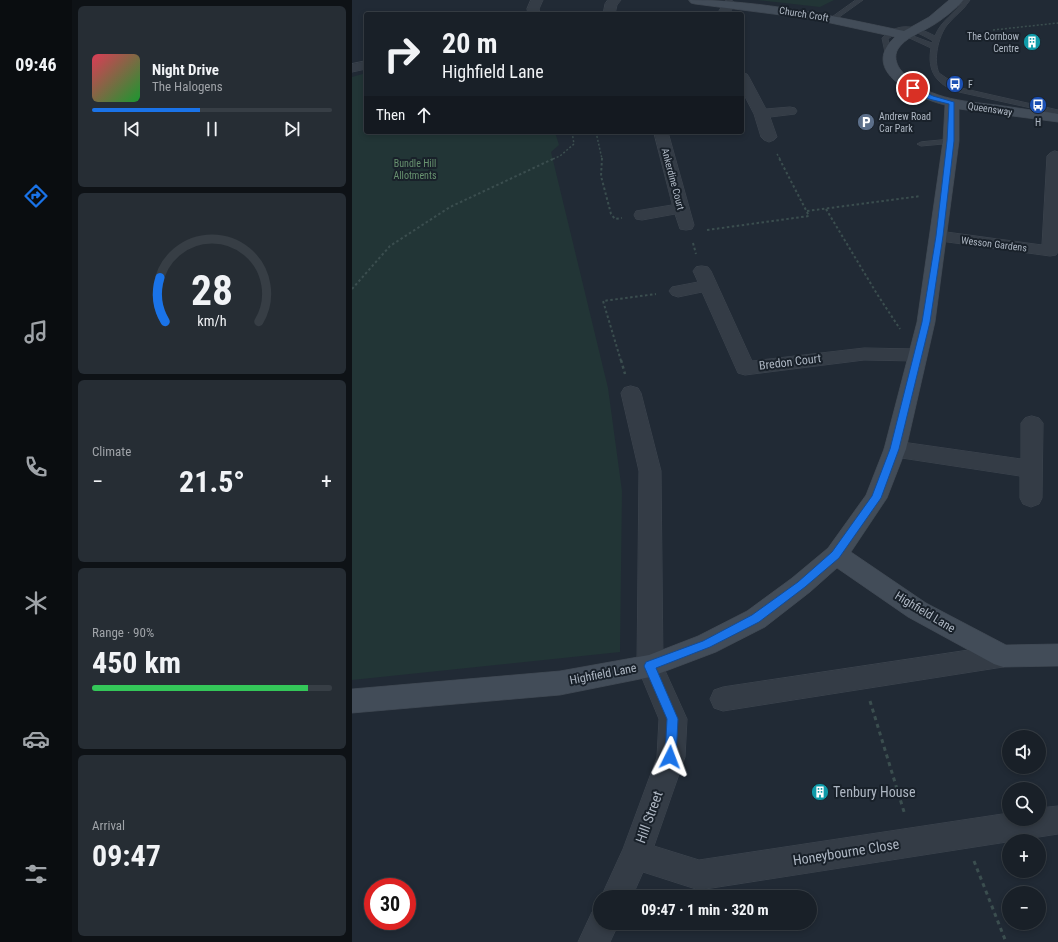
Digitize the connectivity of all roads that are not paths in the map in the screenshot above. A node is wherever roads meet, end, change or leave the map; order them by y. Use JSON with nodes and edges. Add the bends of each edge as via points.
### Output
{"nodes":[{"id":1,"x":537,"y":0,"type":"edge"},
{"id":2,"x":615,"y":0,"type":"edge"},
{"id":3,"x":695,"y":0,"type":"edge"},
{"id":4,"x":860,"y":0,"type":"edge"},
{"id":5,"x":957,"y":0,"type":"edge"},
{"id":6,"x":967,"y":0,"type":"edge"},
{"id":7,"x":726,"y":9,"type":"edge"},
{"id":8,"x":534,"y":12,"type":"edge"},
{"id":9,"x":609,"y":12,"type":"edge"},
{"id":10,"x":837,"y":20,"type":"junction"},
{"id":11,"x":891,"y":32,"type":"junction"},
{"id":12,"x":911,"y":32,"type":"junction"},
{"id":13,"x":936,"y":44,"type":"junction"},
{"id":14,"x":888,"y":56,"type":"junction"},
{"id":15,"x":364,"y":65,"type":"edge"},
{"id":16,"x":352,"y":68,"type":"edge"},
{"id":17,"x":744,"y":81,"type":"edge"},
{"id":18,"x":959,"y":90,"type":"junction"},
{"id":19,"x":952,"y":103,"type":"junction"},
{"id":20,"x":790,"y":111,"type":"dead end"},
{"id":21,"x":1058,"y":112,"type":"edge"},
{"id":22,"x":761,"y":114,"type":"junction"},
{"id":23,"x":1058,"y":118,"type":"edge"},
{"id":24,"x":662,"y":134,"type":"edge"},
{"id":25,"x":769,"y":137,"type":"road end"},
{"id":26,"x":950,"y":141,"type":"junction"},
{"id":27,"x":920,"y":144,"type":"dead end"},
{"id":28,"x":1055,"y":167,"type":"edge"},
{"id":29,"x":681,"y":208,"type":"junction"},
{"id":30,"x":642,"y":215,"type":"road end"},
{"id":31,"x":687,"y":229,"type":"road end"},
{"id":32,"x":939,"y":236,"type":"junction"},
{"id":33,"x":1054,"y":244,"type":"edge"},
{"id":34,"x":678,"y":291,"type":"road end"},
{"id":35,"x":917,"y":355,"type":"junction"},
{"id":36,"x":631,"y":393,"type":"road end"},
{"id":37,"x":1032,"y":423,"type":"dead end"},
{"id":38,"x":895,"y":449,"type":"junction"},
{"id":39,"x":1030,"y":469,"type":"junction"},
{"id":40,"x":1031,"y":498,"type":"dead end"},
{"id":41,"x":836,"y":555,"type":"junction"},
{"id":42,"x":1058,"y":655,"type":"edge"},
{"id":43,"x":1003,"y":656,"type":"junction"},
{"id":44,"x":650,"y":666,"type":"junction"},
{"id":45,"x":723,"y":699,"type":"dead end"},
{"id":46,"x":352,"y":701,"type":"edge"},
{"id":47,"x":1058,"y":820,"type":"edge"},
{"id":48,"x":636,"y":856,"type":"junction"},
{"id":49,"x":619,"y":890,"type":"edge"},
{"id":50,"x":600,"y":930,"type":"edge"},
{"id":51,"x":594,"y":942,"type":"edge"}],
"edges":[{"from":1,"to":8,"type":"street"},
{"from":2,"to":9,"type":"street"},
{"from":3,"to":7,"type":"street","name":"Church Croft"},
{"from":4,"to":10,"type":"lane"},
{"from":5,"to":12,"type":"street","via":[[932,21]]},
{"from":6,"to":13,"type":"lane","via":[[963,8],[942,26]]},
{"from":7,"to":10,"type":"street","name":"Church Croft","via":[[812,15]]},
{"from":10,"to":11,"type":"street","name":"Church Croft"},
{"from":10,"to":14,"type":"street","name":"Church Croft","via":[[865,32]]},
{"from":11,"to":12,"type":"street","name":"Church Croft"},
{"from":11,"to":14,"type":"lane","via":[[885,38]]},
{"from":12,"to":13,"type":"lane"},
{"from":12,"to":13,"type":"lane","via":[[924,41]]},
{"from":12,"to":14,"type":"street","via":[[895,44]]},
{"from":13,"to":18,"type":"lane","via":[[933,62],[936,73]]},
{"from":14,"to":19,"type":"street","name":"Queensway","via":[[889,63],[899,78],[931,97]]},
{"from":15,"to":16,"type":"street"},
{"from":17,"to":22,"type":"street"},
{"from":18,"to":19,"type":"lane","via":[[962,94]]},
{"from":18,"to":21,"type":"lane"},
{"from":19,"to":23,"type":"street","name":"Queensway"},
{"from":19,"to":26,"type":"street"},
{"from":20,"to":22,"type":"street"},
{"from":22,"to":25,"type":"street"},
{"from":24,"to":29,"type":"street","name":"Ankerdine Court"},
{"from":26,"to":27,"type":"lane"},
{"from":26,"to":32,"type":"street"},
{"from":28,"to":33,"type":"street","name":"Wesson Gardens"},
{"from":29,"to":30,"type":"street"},
{"from":29,"to":31,"type":"street","name":"Ankerdine Court"},
{"from":32,"to":33,"type":"street","name":"Wesson Gardens"},
{"from":32,"to":35,"type":"street","via":[[926,322]]},
{"from":34,"to":35,"type":"street","name":"Bredon Court","via":[[706,278],[745,368],[864,354]]},
{"from":35,"to":38,"type":"street"},
{"from":36,"to":44,"type":"street","via":[[650,471]]},
{"from":37,"to":39,"type":"street"},
{"from":38,"to":39,"type":"street"},
{"from":38,"to":41,"type":"street","via":[[876,498]]},
{"from":39,"to":40,"type":"street"},
{"from":41,"to":43,"type":"street","name":"Highfield Lane","via":[[917,610]]},
{"from":41,"to":44,"type":"street","name":"Highfield Lane","via":[[756,619],[706,644]]},
{"from":42,"to":43,"type":"street","name":"Highfield Lane"},
{"from":43,"to":45,"type":"street"},
{"from":44,"to":46,"type":"street","name":"Highfield Lane","via":[[560,682]]},
{"from":44,"to":48,"type":"street","name":"Hill Street","via":[[673,719],[670,757]]},
{"from":47,"to":48,"type":"street","name":"Honeybourne Close","via":[[699,874]]},
{"from":48,"to":49,"type":"street","name":"Hill Street"},
{"from":50,"to":51,"type":"street"}]}
